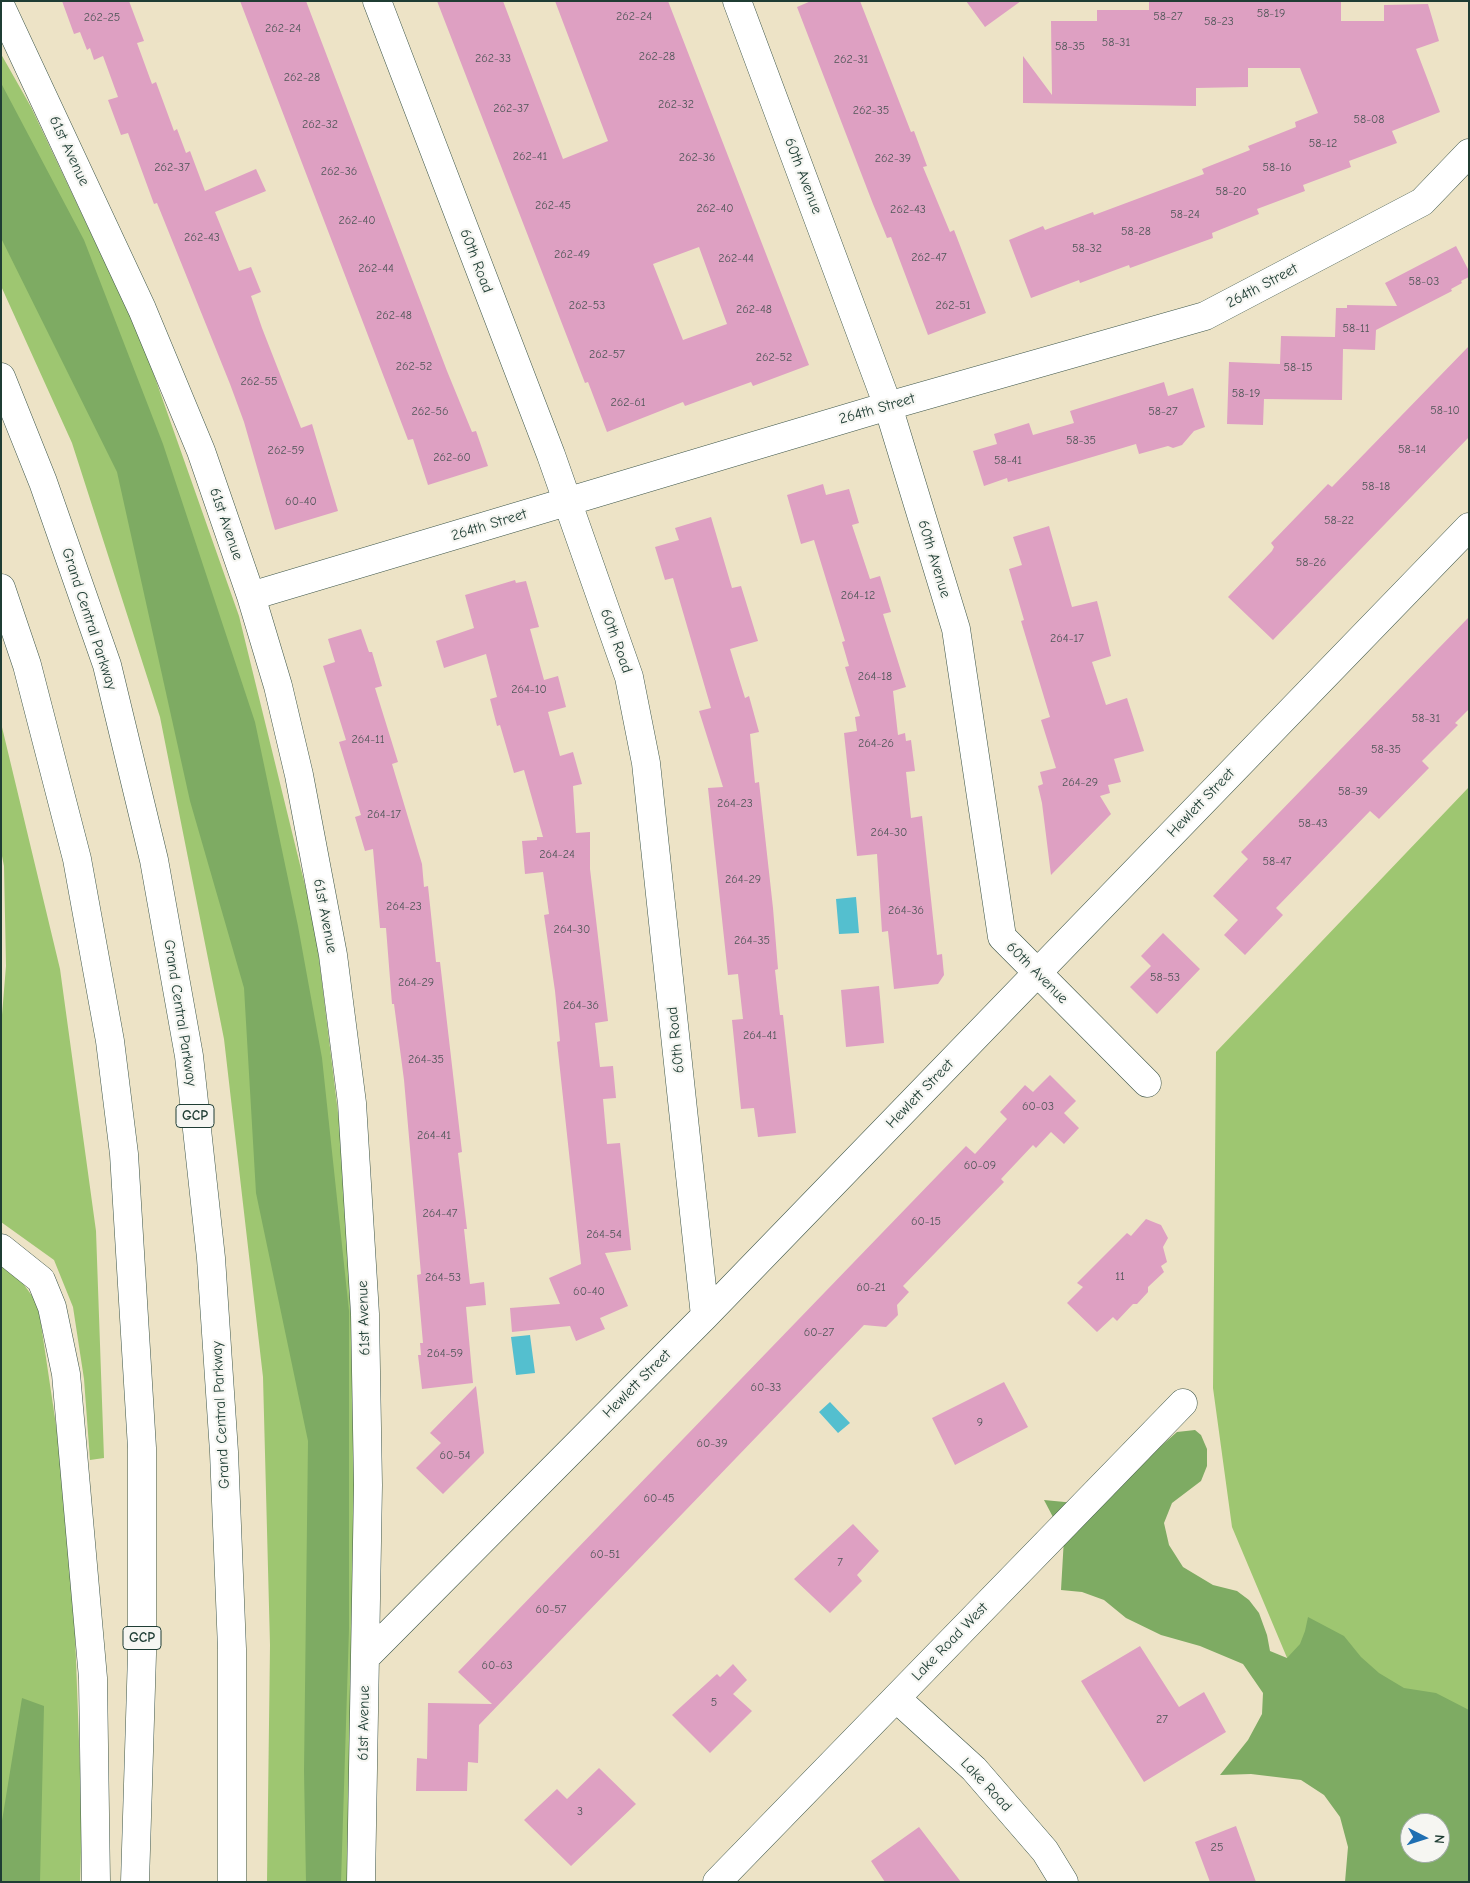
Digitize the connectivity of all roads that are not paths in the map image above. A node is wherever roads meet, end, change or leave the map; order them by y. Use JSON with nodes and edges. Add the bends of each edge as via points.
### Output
{"nodes":[{"id":1,"x":377,"y":1,"type":"edge"},
{"id":2,"x":737,"y":1,"type":"edge"},
{"id":3,"x":1,"y":7,"type":"edge"},
{"id":4,"x":1469,"y":153,"type":"edge"},
{"id":5,"x":1,"y":377,"type":"edge"},
{"id":6,"x":888,"y":406,"type":"junction"},
{"id":7,"x":567,"y":502,"type":"junction"},
{"id":8,"x":1469,"y":527,"type":"edge"},
{"id":9,"x":1,"y":588,"type":"edge"},
{"id":10,"x":251,"y":596,"type":"junction"},
{"id":11,"x":1037,"y":972,"type":"junction"},
{"id":12,"x":1147,"y":1083,"type":"dead end"},
{"id":13,"x":1,"y":1248,"type":"edge"},
{"id":14,"x":705,"y":1316,"type":"junction"},
{"id":15,"x":1183,"y":1403,"type":"dead end"},
{"id":16,"x":366,"y":1657,"type":"junction"},
{"id":17,"x":896,"y":1698,"type":"junction"},
{"id":18,"x":96,"y":1882,"type":"edge"},
{"id":19,"x":135,"y":1882,"type":"edge"},
{"id":20,"x":232,"y":1882,"type":"edge"},
{"id":21,"x":361,"y":1882,"type":"edge"},
{"id":22,"x":717,"y":1882,"type":"edge"},
{"id":23,"x":1064,"y":1882,"type":"edge"}],
"edges":[{"from":1,"to":7,"type":"main road","name":"60th Road"},
{"from":2,"to":6,"type":"main road","name":"60th Avenue"},
{"from":3,"to":10,"type":"main road","name":"61st Avenue","via":[[142,309],[200,452]]},
{"from":4,"to":6,"type":"main road","name":"264th Street","via":[[1422,202],[1205,316]]},
{"from":5,"to":20,"type":"main road","name":"Grand Central Parkway","number":"GCP","via":[[43,482],[107,665],[154,860],[188,1056],[211,1258],[224,1452],[232,1649]]},
{"from":6,"to":7,"type":"main road","name":"264th Street"},
{"from":6,"to":11,"type":"main road","name":"60th Avenue","via":[[956,630],[1002,938]]},
{"from":7,"to":10,"type":"main road","name":"264th Street"},
{"from":7,"to":14,"type":"main road","name":"60th Road","via":[[629,677],[646,763]]},
{"from":8,"to":11,"type":"main road","name":"Hewlett Street"},
{"from":9,"to":19,"type":"main road","number":"GCP","via":[[27,665],[77,860],[110,1041],[124,1154],[142,1448],[142,1654]]},
{"from":10,"to":16,"type":"main road","name":"61st Avenue","via":[[278,686],[299,776],[333,956],[352,1103],[365,1314],[368,1485]]},
{"from":11,"to":12,"type":"main road","name":"60th Avenue"},
{"from":11,"to":14,"type":"main road","name":"Hewlett Street"},
{"from":13,"to":18,"type":"main road","via":[[41,1280],[52,1307],[66,1374],[93,1678]]},
{"from":14,"to":16,"type":"main road","name":"Hewlett Street"},
{"from":15,"to":17,"type":"main road","name":"Lake Road West"},
{"from":16,"to":21,"type":"main road","name":"61st Avenue"},
{"from":17,"to":22,"type":"main road","name":"Lake Road West"},
{"from":17,"to":23,"type":"main road","name":"Lake Road","via":[[974,1769],[1045,1851]]}]}
